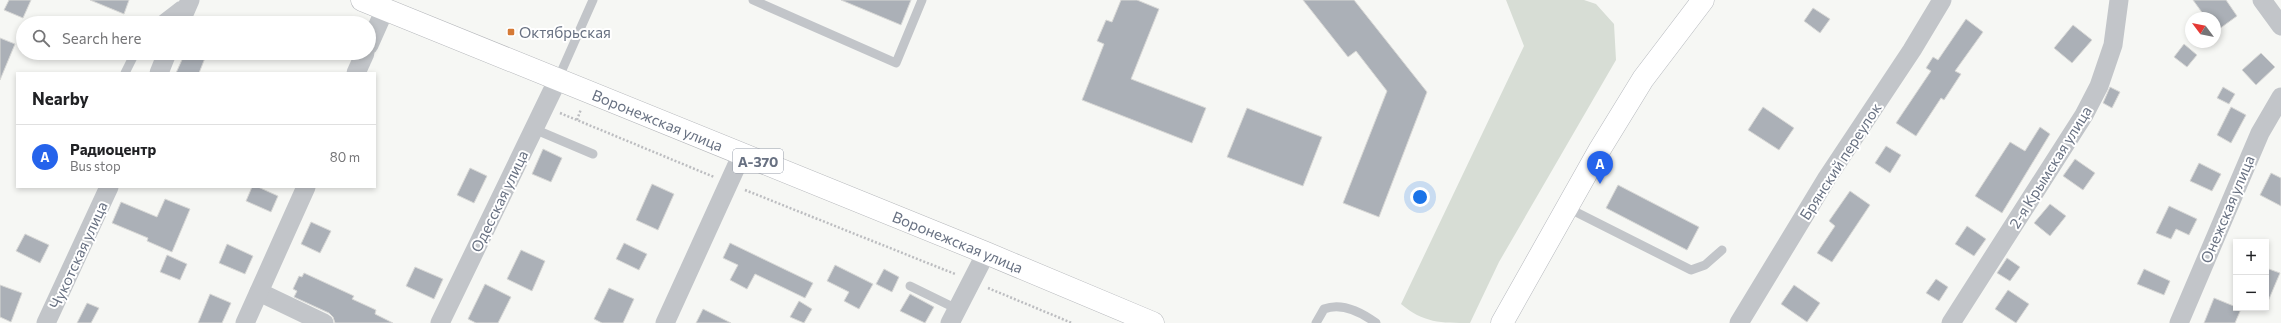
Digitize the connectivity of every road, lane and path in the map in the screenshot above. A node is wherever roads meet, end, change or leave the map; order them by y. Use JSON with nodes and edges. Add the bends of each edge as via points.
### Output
{"nodes":[{"id":1,"x":362,"y":0,"type":"edge"},
{"id":2,"x":593,"y":0,"type":"edge"},
{"id":3,"x":753,"y":0,"type":"edge"},
{"id":4,"x":922,"y":0,"type":"edge"},
{"id":5,"x":1703,"y":0,"type":"edge"},
{"id":6,"x":1942,"y":0,"type":"edge"},
{"id":7,"x":2119,"y":0,"type":"edge"},
{"id":8,"x":2262,"y":0,"type":"edge"},
{"id":9,"x":189,"y":2,"type":"edge"},
{"id":10,"x":385,"y":9,"type":"junction"},
{"id":11,"x":167,"y":16,"type":"edge"},
{"id":12,"x":183,"y":16,"type":"edge"},
{"id":13,"x":2281,"y":26,"type":"edge"},
{"id":14,"x":376,"y":29,"type":"edge"},
{"id":15,"x":132,"y":60,"type":"edge"},
{"id":16,"x":164,"y":60,"type":"edge"},
{"id":17,"x":362,"y":60,"type":"edge"},
{"id":18,"x":126,"y":72,"type":"edge"},
{"id":19,"x":159,"y":72,"type":"edge"},
{"id":20,"x":356,"y":72,"type":"edge"},
{"id":21,"x":558,"y":79,"type":"junction"},
{"id":22,"x":2281,"y":97,"type":"edge"},
{"id":23,"x":545,"y":106,"type":"junction"},
{"id":24,"x":534,"y":129,"type":"junction"},
{"id":25,"x":593,"y":154,"type":"dead end"},
{"id":26,"x":742,"y":154,"type":"junction"},
{"id":27,"x":729,"y":183,"type":"junction"},
{"id":28,"x":109,"y":188,"type":"edge"},
{"id":29,"x":306,"y":188,"type":"edge"},
{"id":30,"x":1566,"y":207,"type":"junction"},
{"id":31,"x":1722,"y":250,"type":"dead end"},
{"id":32,"x":986,"y":253,"type":"junction"},
{"id":33,"x":972,"y":281,"type":"junction"},
{"id":34,"x":910,"y":286,"type":"dead end"},
{"id":35,"x":259,"y":292,"type":"junction"},
{"id":36,"x":954,"y":316,"type":"edge"},
{"id":37,"x":46,"y":323,"type":"edge"},
{"id":38,"x":245,"y":323,"type":"edge"},
{"id":39,"x":324,"y":323,"type":"edge"},
{"id":40,"x":440,"y":323,"type":"edge"},
{"id":41,"x":666,"y":323,"type":"edge"},
{"id":42,"x":1072,"y":323,"type":"edge"},
{"id":43,"x":1153,"y":323,"type":"edge"},
{"id":44,"x":1316,"y":323,"type":"edge"},
{"id":45,"x":1376,"y":323,"type":"edge"},
{"id":46,"x":1502,"y":323,"type":"edge"},
{"id":47,"x":1739,"y":323,"type":"edge"},
{"id":48,"x":1951,"y":323,"type":"edge"},
{"id":49,"x":2178,"y":323,"type":"edge"}],
"edges":[{"from":1,"to":10,"type":"main road","name":"Воронежская улица","number":"А-370"},
{"from":2,"to":21,"type":"lane"},
{"from":3,"to":4,"type":"lane","via":[[896,63]]},
{"from":5,"to":30,"type":"main road","via":[[1644,79]]},
{"from":6,"to":47,"type":"street","name":"Брянский переулок","via":[[1827,178]]},
{"from":7,"to":48,"type":"street","name":"2-я Крымская улица","via":[[2113,45],[2099,86],[2084,115]]},
{"from":8,"to":13,"type":"street"},
{"from":9,"to":11,"type":"lane"},
{"from":9,"to":12,"type":"street"},
{"from":10,"to":14,"type":"street"},
{"from":10,"to":21,"type":"main road","name":"Воронежская улица","number":"А-370"},
{"from":15,"to":18,"type":"lane"},
{"from":16,"to":19,"type":"street"},
{"from":17,"to":20,"type":"street"},
{"from":21,"to":23,"type":"street","name":"Одесская улица"},
{"from":21,"to":26,"type":"main road","name":"Воронежская улица","number":"А-370"},
{"from":22,"to":49,"type":"street","name":"Онежская улица","via":[[2260,133]]},
{"from":23,"to":24,"type":"street","name":"Одесская улица"},
{"from":23,"to":27,"type":"path"},
{"from":24,"to":25,"type":"lane"},
{"from":24,"to":40,"type":"street","name":"Одесская улица"},
{"from":26,"to":27,"type":"street"},
{"from":26,"to":32,"type":"main road","name":"Воронежская улица","number":"А-370"},
{"from":27,"to":33,"type":"path"},
{"from":27,"to":41,"type":"street"},
{"from":28,"to":37,"type":"street","name":"Чукотская улица"},
{"from":29,"to":35,"type":"street"},
{"from":30,"to":31,"type":"lane","via":[[1691,270],[1705,265]]},
{"from":30,"to":46,"type":"main road"},
{"from":32,"to":33,"type":"street"},
{"from":32,"to":43,"type":"main road","name":"Воронежская улица","number":"А-370"},
{"from":33,"to":36,"type":"street"},
{"from":33,"to":42,"type":"path"},
{"from":34,"to":36,"type":"lane"},
{"from":35,"to":38,"type":"street"},
{"from":35,"to":39,"type":"street"},
{"from":44,"to":45,"type":"lane","via":[[1324,309],[1332,306],[1357,311]]}]}
